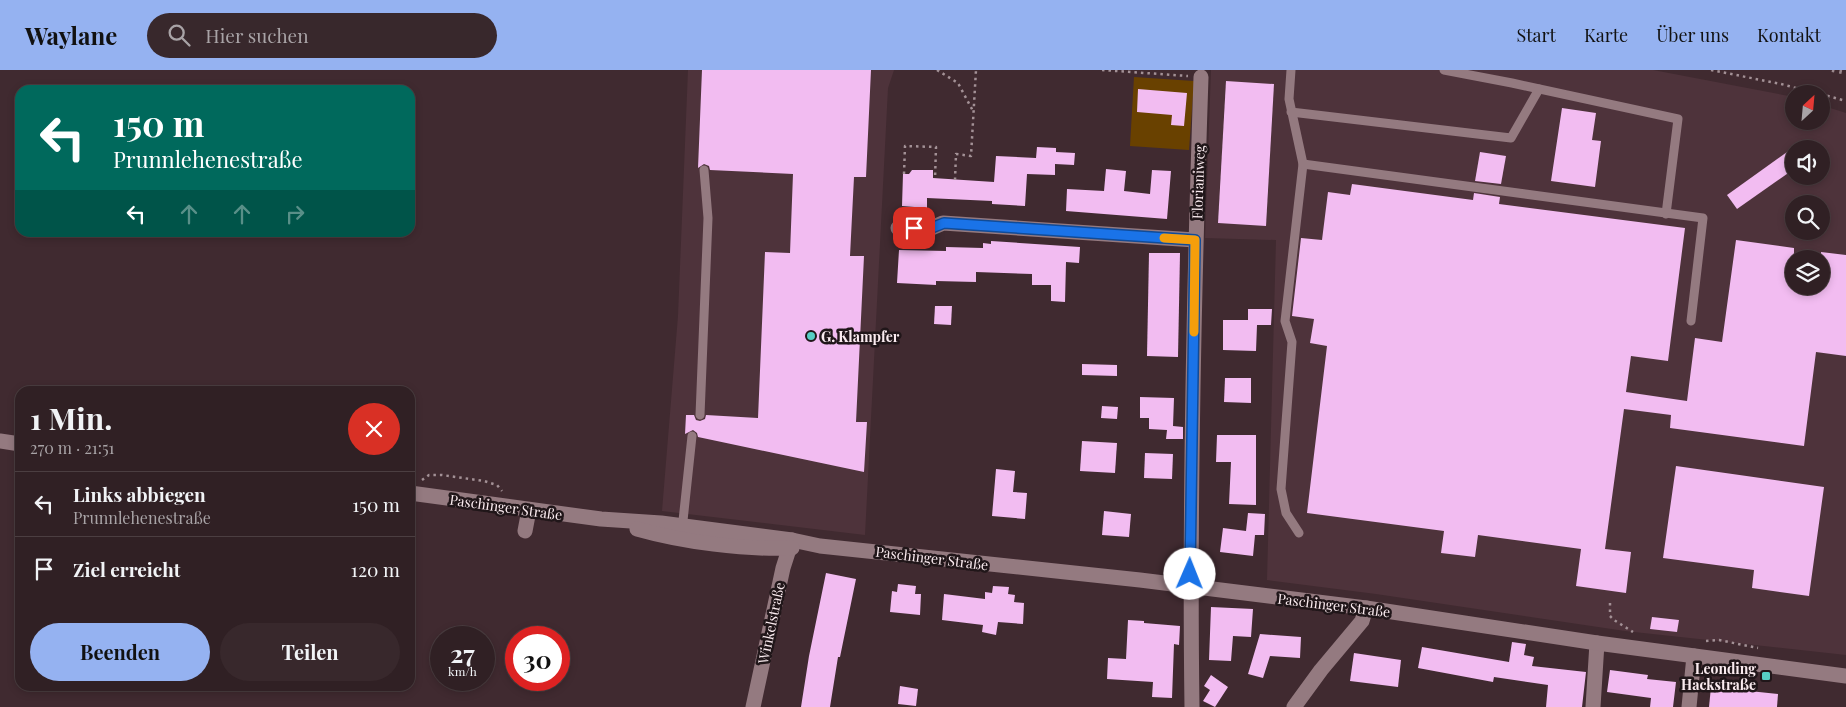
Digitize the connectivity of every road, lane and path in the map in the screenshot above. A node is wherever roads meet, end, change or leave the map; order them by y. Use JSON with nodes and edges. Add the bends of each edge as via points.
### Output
{"nodes":[{"id":1,"x":937,"y":70,"type":"edge"},
{"id":2,"x":976,"y":70,"type":"edge"},
{"id":3,"x":1102,"y":70,"type":"edge"},
{"id":4,"x":1291,"y":70,"type":"edge"},
{"id":5,"x":1444,"y":70,"type":"edge"},
{"id":6,"x":1711,"y":70,"type":"edge"},
{"id":7,"x":1201,"y":77,"type":"joint"},
{"id":8,"x":1785,"y":85,"type":"edge"},
{"id":9,"x":1539,"y":89,"type":"junction"},
{"id":10,"x":1830,"y":97,"type":"edge"},
{"id":11,"x":1846,"y":101,"type":"edge"},
{"id":12,"x":974,"y":112,"type":"junction"},
{"id":13,"x":1291,"y":112,"type":"junction"},
{"id":14,"x":1303,"y":164,"type":"junction"},
{"id":15,"x":704,"y":170,"type":"dead end"},
{"id":16,"x":904,"y":174,"type":"dead end"},
{"id":17,"x":935,"y":179,"type":"dead end"},
{"id":18,"x":954,"y":180,"type":"dead end"},
{"id":19,"x":1666,"y":214,"type":"junction"},
{"id":20,"x":898,"y":228,"type":"dead end"},
{"id":21,"x":1195,"y":240,"type":"junction"},
{"id":22,"x":1691,"y":321,"type":"dead end"},
{"id":23,"x":700,"y":415,"type":"dead end"},
{"id":24,"x":692,"y":436,"type":"dead end"},
{"id":25,"x":0,"y":441,"type":"edge"},
{"id":26,"x":15,"y":443,"type":"edge"},
{"id":27,"x":415,"y":487,"type":"edge"},
{"id":28,"x":415,"y":488,"type":"edge"},
{"id":29,"x":510,"y":507,"type":"junction"},
{"id":30,"x":529,"y":510,"type":"junction"},
{"id":31,"x":525,"y":531,"type":"dead end"},
{"id":32,"x":682,"y":532,"type":"junction"},
{"id":33,"x":1299,"y":533,"type":"dead end"},
{"id":34,"x":791,"y":544,"type":"junction"},
{"id":35,"x":1191,"y":587,"type":"junction"},
{"id":36,"x":1610,"y":603,"type":"dead end"},
{"id":37,"x":1366,"y":608,"type":"junction"},
{"id":38,"x":1597,"y":643,"type":"junction"},
{"id":39,"x":1632,"y":647,"type":"junction"},
{"id":40,"x":1694,"y":656,"type":"junction"},
{"id":41,"x":1846,"y":676,"type":"edge"},
{"id":42,"x":753,"y":707,"type":"edge"},
{"id":43,"x":1192,"y":707,"type":"edge"},
{"id":44,"x":1294,"y":707,"type":"edge"},
{"id":45,"x":1593,"y":707,"type":"edge"},
{"id":46,"x":1690,"y":707,"type":"edge"}],
"edges":[{"from":1,"to":12,"type":"path","via":[[958,84]]},
{"from":2,"to":12,"type":"path"},
{"from":3,"to":7,"type":"path"},
{"from":4,"to":13,"type":"lane"},
{"from":5,"to":9,"type":"lane"},
{"from":6,"to":8,"type":"path"},
{"from":7,"to":21,"type":"street","name":"Florianiweg"},
{"from":9,"to":13,"type":"lane","via":[[1511,138]]},
{"from":9,"to":19,"type":"lane","via":[[1678,119]]},
{"from":10,"to":11,"type":"path"},
{"from":12,"to":18,"type":"path","via":[[971,156],[956,154]]},
{"from":13,"to":14,"type":"lane"},
{"from":14,"to":19,"type":"lane"},
{"from":14,"to":33,"type":"lane","via":[[1285,321],[1292,342],[1281,489],[1286,513]]},
{"from":15,"to":23,"type":"lane","via":[[708,218]]},
{"from":16,"to":17,"type":"path","via":[[905,146],[936,147]]},
{"from":19,"to":22,"type":"lane","via":[[1703,218]]},
{"from":20,"to":21,"type":"street","via":[[929,229],[944,223]]},
{"from":21,"to":35,"type":"street","name":"Florianiweg"},
{"from":24,"to":32,"type":"lane"},
{"from":25,"to":26,"type":"street"},
{"from":27,"to":29,"type":"path","via":[[429,475],[484,481],[497,485]]},
{"from":28,"to":29,"type":"street","name":"Paschinger Straße"},
{"from":29,"to":30,"type":"street","name":"Paschinger Straße"},
{"from":30,"to":31,"type":"street"},
{"from":30,"to":32,"type":"street","name":"Paschinger Straße","via":[[601,520],[641,530]]},
{"from":32,"to":34,"type":"street","name":"Paschinger Straße"},
{"from":34,"to":35,"type":"street","name":"Paschinger Straße"},
{"from":34,"to":42,"type":"street","name":"Winkelstraße"},
{"from":35,"to":37,"type":"street","name":"Paschinger Straße"},
{"from":35,"to":43,"type":"street"},
{"from":36,"to":39,"type":"path","via":[[1610,616],[1633,632]]},
{"from":37,"to":38,"type":"street","name":"Paschinger Straße"},
{"from":37,"to":44,"type":"street","via":[[1362,620]]},
{"from":38,"to":39,"type":"street","name":"Paschinger Straße"},
{"from":38,"to":45,"type":"street"},
{"from":39,"to":40,"type":"street","name":"Paschinger Straße"},
{"from":40,"to":41,"type":"street","name":"Paschinger Straße"},
{"from":40,"to":46,"type":"street"}]}
